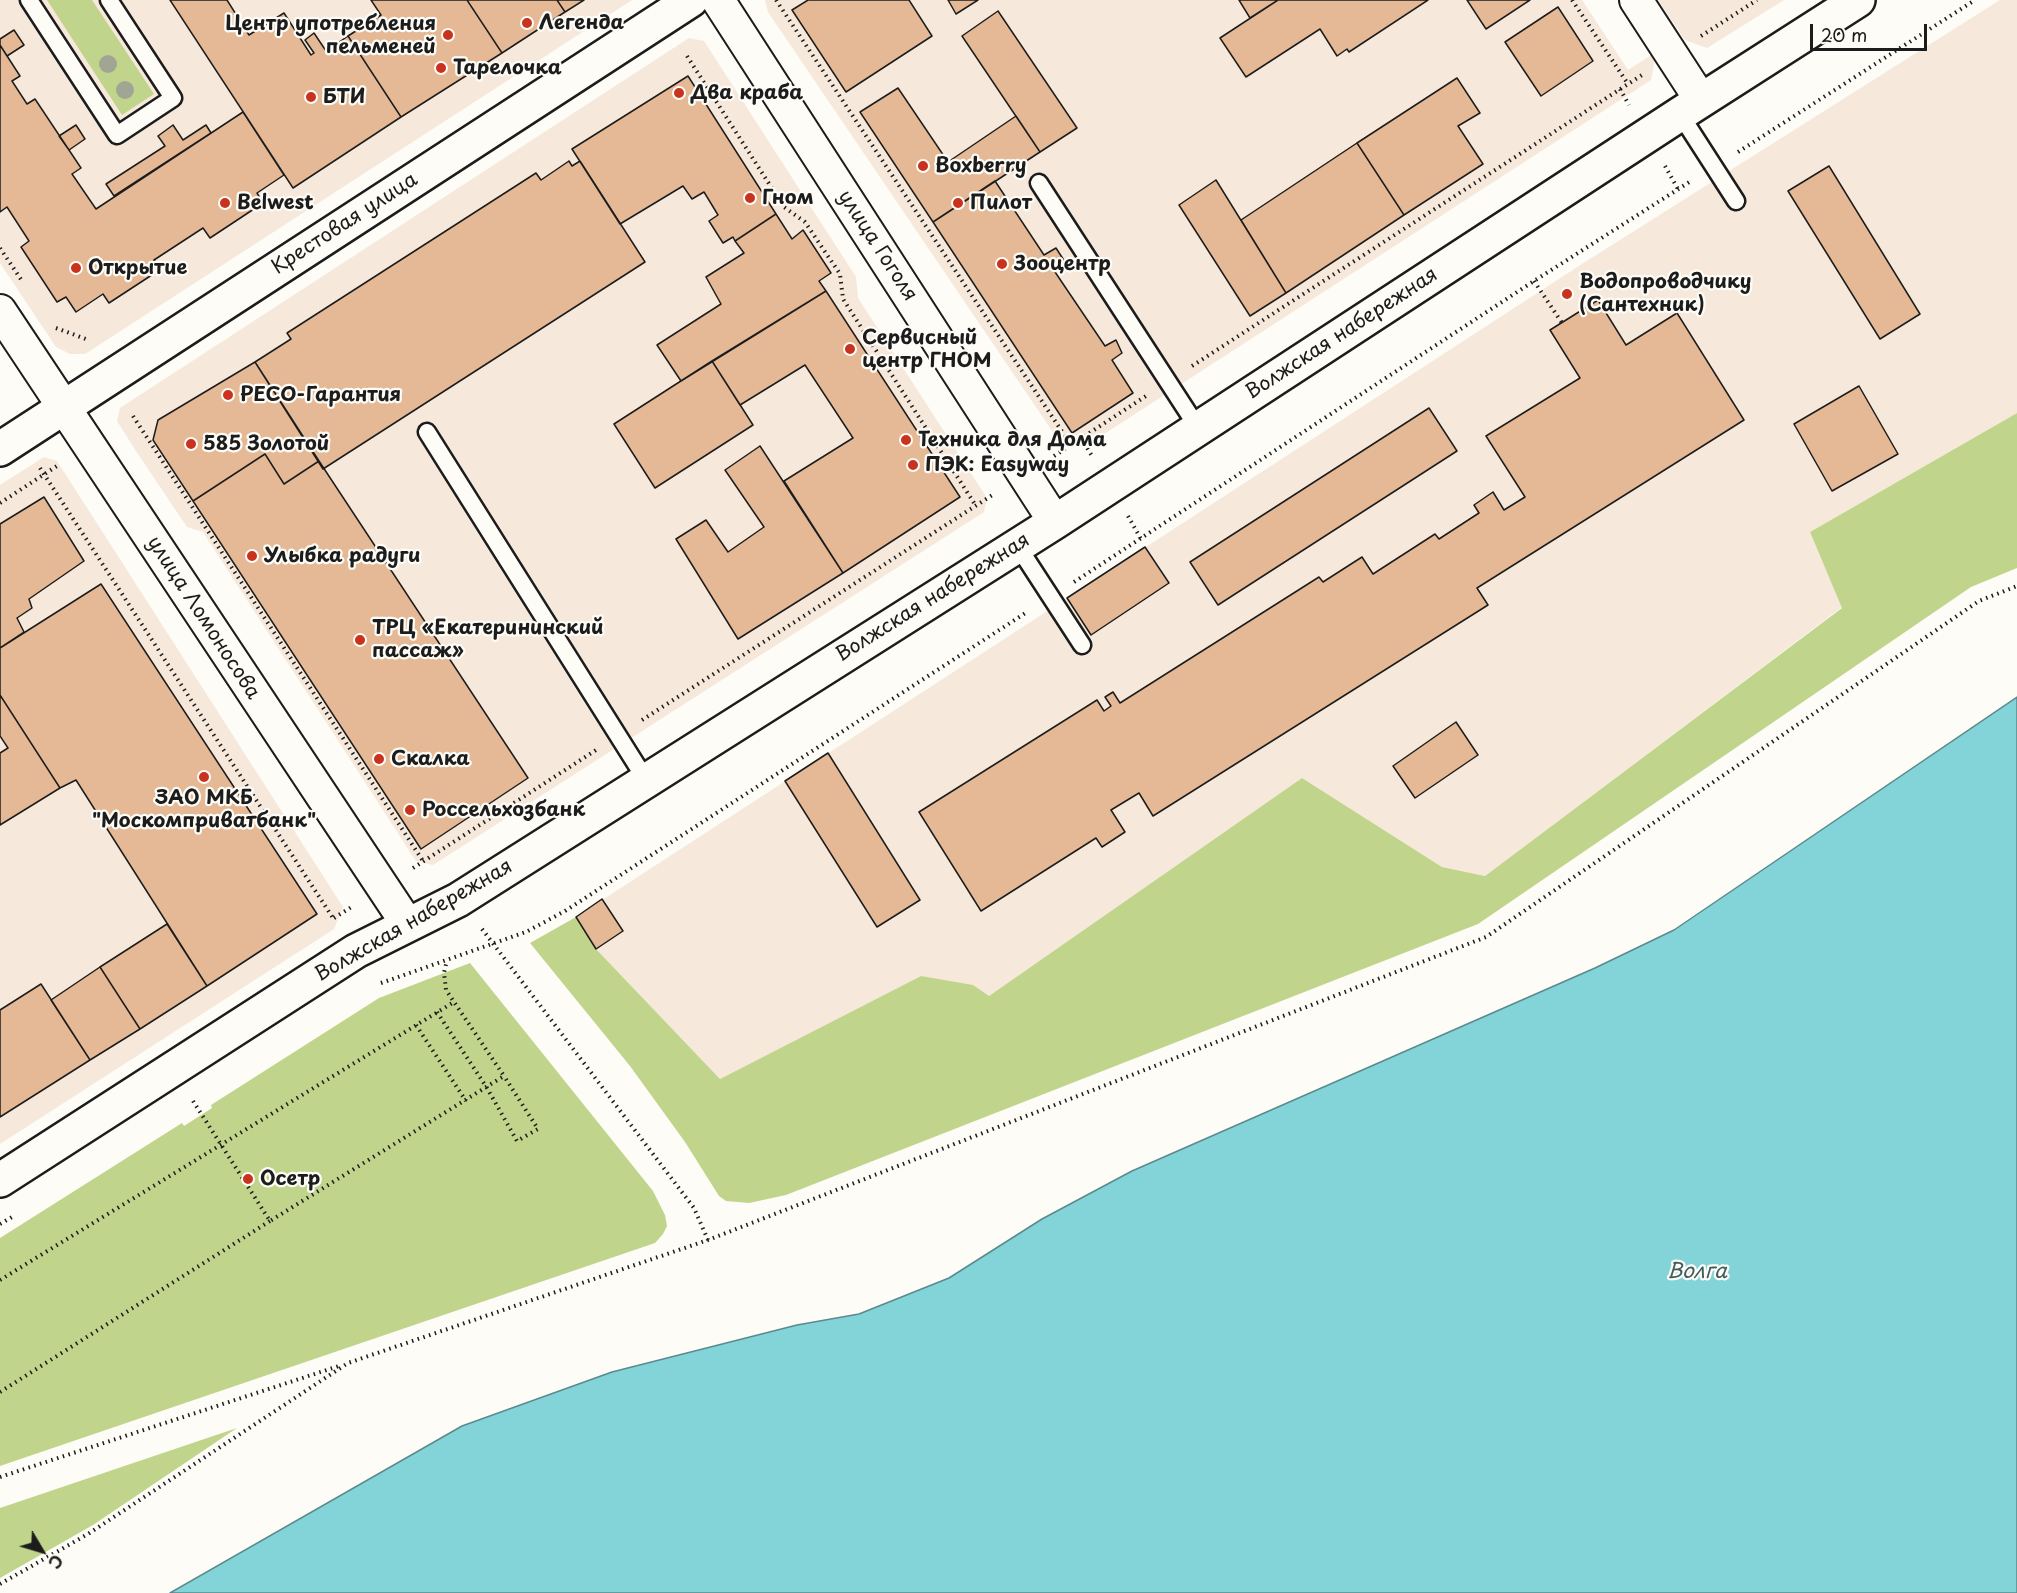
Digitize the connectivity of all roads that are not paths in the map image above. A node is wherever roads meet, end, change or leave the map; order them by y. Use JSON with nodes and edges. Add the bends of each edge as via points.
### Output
{"nodes":[{"id":1,"x":29,"y":0,"type":"edge"},
{"id":2,"x":110,"y":0,"type":"edge"},
{"id":3,"x":691,"y":0,"type":"edge"},
{"id":4,"x":718,"y":0,"type":"edge"},
{"id":5,"x":1636,"y":0,"type":"edge"},
{"id":6,"x":1858,"y":0,"type":"edge"},
{"id":7,"x":1690,"y":107,"type":"junction"},
{"id":8,"x":1039,"y":183,"type":"dead end"},
{"id":9,"x":1736,"y":201,"type":"dead end"},
{"id":10,"x":0,"y":311,"type":"edge"},
{"id":11,"x":64,"y":408,"type":"junction"},
{"id":12,"x":1198,"y":428,"type":"junction"},
{"id":13,"x":427,"y":432,"type":"dead end"},
{"id":14,"x":10,"y":442,"type":"edge"},
{"id":15,"x":1055,"y":522,"type":"junction"},
{"id":16,"x":1017,"y":545,"type":"junction"},
{"id":17,"x":1082,"y":645,"type":"dead end"},
{"id":18,"x":646,"y":780,"type":"junction"},
{"id":19,"x":408,"y":925,"type":"junction"},
{"id":20,"x":0,"y":1180,"type":"edge"}],
"edges":[{"from":1,"to":2,"type":"lane","via":[[117,135],[174,98]]},
{"from":3,"to":11,"type":"street","name":"Крестовая улица"},
{"from":4,"to":15,"type":"street","name":"улица Гоголя"},
{"from":5,"to":7,"type":"street"},
{"from":6,"to":7,"type":"street","name":"Волжская набережная"},
{"from":7,"to":9,"type":"lane","via":[[1714,167]]},
{"from":7,"to":12,"type":"street","name":"Волжская набережная"},
{"from":8,"to":12,"type":"lane"},
{"from":10,"to":11,"type":"street","name":"улица Ломоносова"},
{"from":11,"to":14,"type":"street","name":"Крестовая улица"},
{"from":11,"to":19,"type":"street","name":"улица Ломоносова"},
{"from":12,"to":15,"type":"street","name":"Волжская набережная"},
{"from":13,"to":18,"type":"lane"},
{"from":15,"to":16,"type":"street","name":"Волжская набережная"},
{"from":16,"to":17,"type":"lane"},
{"from":16,"to":18,"type":"street","name":"Волжская набережная"},
{"from":18,"to":19,"type":"street","name":"Волжская набережная","via":[[458,900]]},
{"from":19,"to":20,"type":"street","name":"Волжская набережная","via":[[356,951]]}]}
